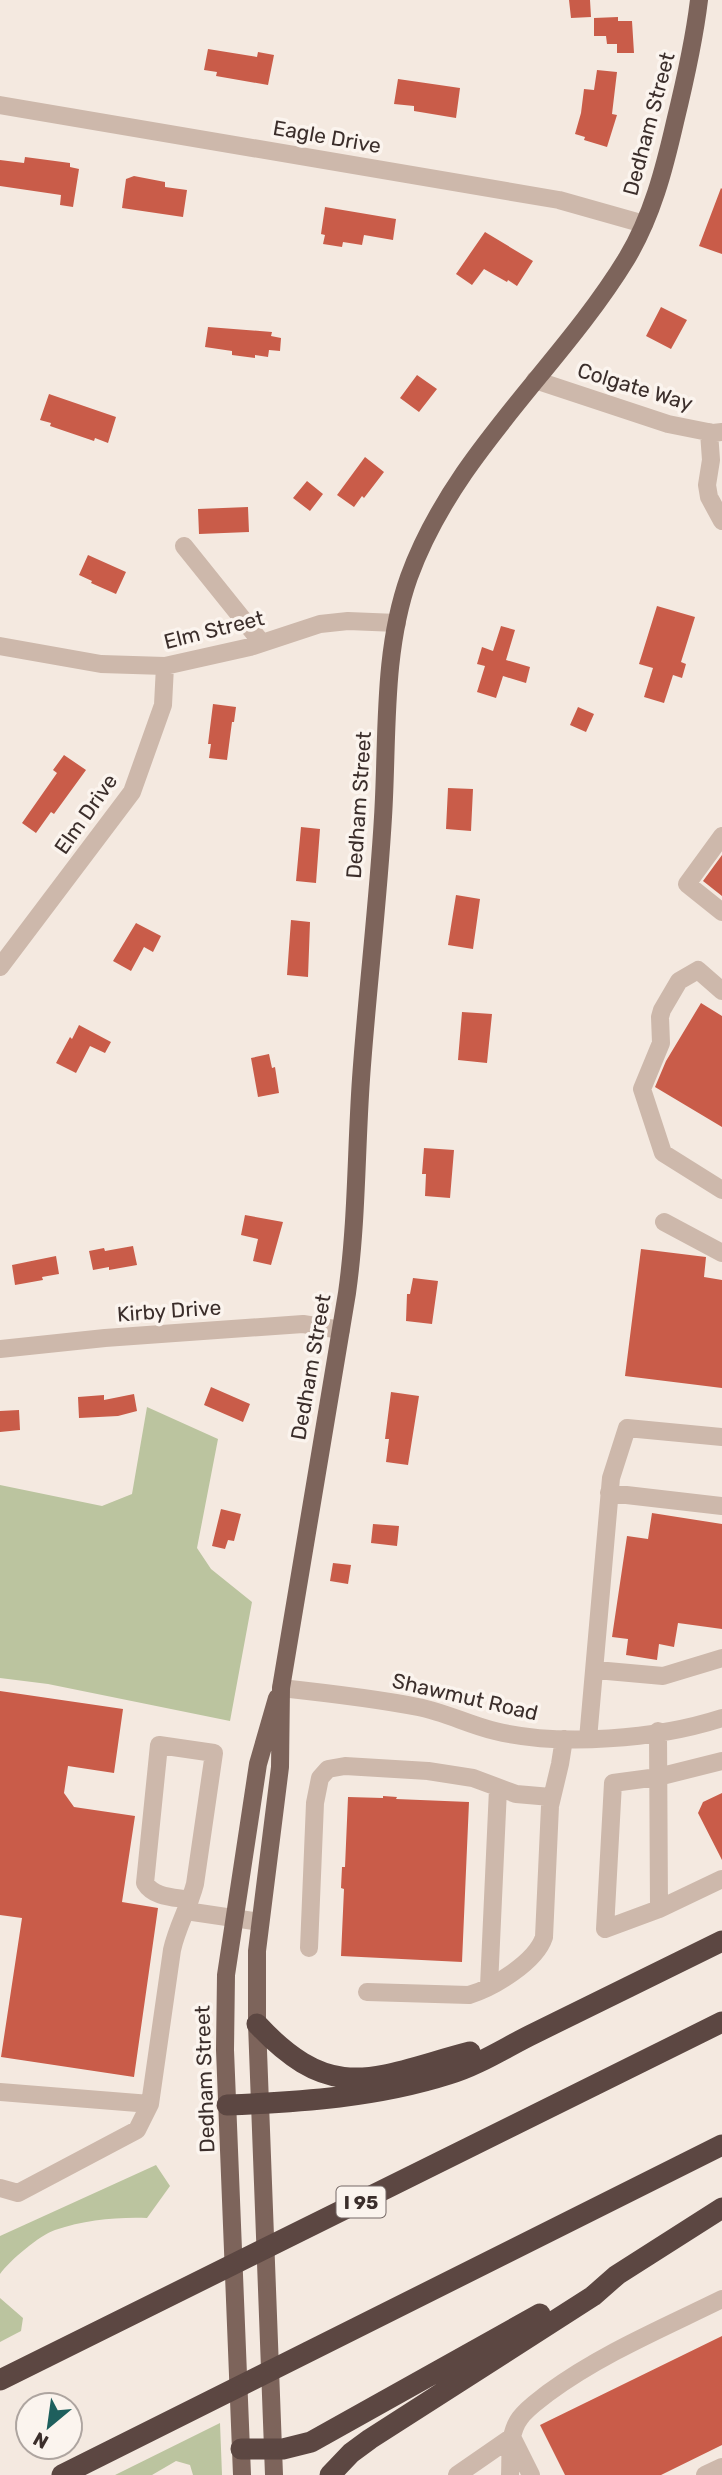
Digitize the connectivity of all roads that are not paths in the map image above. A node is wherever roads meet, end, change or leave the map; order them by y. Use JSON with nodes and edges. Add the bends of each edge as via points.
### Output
{"nodes":[{"id":1,"x":699,"y":0,"type":"edge"},
{"id":2,"x":0,"y":105,"type":"edge"},
{"id":3,"x":644,"y":224,"type":"junction"},
{"id":4,"x":535,"y":380,"type":"junction"},
{"id":5,"x":716,"y":432,"type":"edge"},
{"id":6,"x":715,"y":494,"type":"edge"},
{"id":7,"x":722,"y":521,"type":"edge"},
{"id":8,"x":184,"y":546,"type":"dead end"},
{"id":9,"x":397,"y":624,"type":"junction"},
{"id":10,"x":262,"y":643,"type":"junction"},
{"id":11,"x":0,"y":646,"type":"edge"},
{"id":12,"x":165,"y":666,"type":"junction"},
{"id":13,"x":722,"y":836,"type":"edge"},
{"id":14,"x":722,"y":912,"type":"edge"},
{"id":15,"x":0,"y":967,"type":"edge"},
{"id":16,"x":722,"y":991,"type":"edge"},
{"id":17,"x":722,"y":1190,"type":"edge"},
{"id":18,"x":664,"y":1222,"type":"dead end"},
{"id":19,"x":722,"y":1253,"type":"edge"},
{"id":20,"x":341,"y":1330,"type":"junction"},
{"id":21,"x":0,"y":1349,"type":"edge"},
{"id":22,"x":722,"y":1437,"type":"edge"},
{"id":23,"x":609,"y":1493,"type":"junction"},
{"id":24,"x":722,"y":1506,"type":"edge"},
{"id":25,"x":722,"y":1658,"type":"edge"},
{"id":26,"x":596,"y":1670,"type":"junction"},
{"id":27,"x":281,"y":1688,"type":"junction"},
{"id":28,"x":722,"y":1718,"type":"edge"},
{"id":29,"x":658,"y":1731,"type":"junction"},
{"id":30,"x":564,"y":1739,"type":"junction"},
{"id":31,"x":589,"y":1739,"type":"junction"},
{"id":32,"x":722,"y":1762,"type":"edge"},
{"id":33,"x":658,"y":1777,"type":"junction"},
{"id":34,"x":498,"y":1789,"type":"junction"},
{"id":35,"x":551,"y":1797,"type":"junction"},
{"id":36,"x":722,"y":1879,"type":"edge"},
{"id":37,"x":188,"y":1905,"type":"junction"},
{"id":38,"x":660,"y":1909,"type":"junction"},
{"id":39,"x":233,"y":1918,"type":"junction"},
{"id":40,"x":260,"y":1922,"type":"junction"},
{"id":41,"x":722,"y":1941,"type":"edge"},
{"id":42,"x":309,"y":1948,"type":"dead end"},
{"id":43,"x":489,"y":1986,"type":"junction"},
{"id":44,"x":368,"y":1992,"type":"dead end"},
{"id":45,"x":722,"y":2022,"type":"edge"},
{"id":46,"x":257,"y":2024,"type":"junction"},
{"id":47,"x":513,"y":2043,"type":"junction"},
{"id":48,"x":0,"y":2092,"type":"edge"},
{"id":49,"x":150,"y":2104,"type":"junction"},
{"id":50,"x":260,"y":2104,"type":"junction"},
{"id":51,"x":227,"y":2105,"type":"junction"},
{"id":52,"x":722,"y":2145,"type":"edge"},
{"id":53,"x":0,"y":2188,"type":"edge"},
{"id":54,"x":722,"y":2208,"type":"edge"},
{"id":55,"x":617,"y":2275,"type":"junction"},
{"id":56,"x":722,"y":2299,"type":"edge"},
{"id":57,"x":0,"y":2381,"type":"edge"},
{"id":58,"x":512,"y":2437,"type":"junction"},
{"id":59,"x":241,"y":2449,"type":"junction"},
{"id":60,"x":273,"y":2450,"type":"junction"},
{"id":61,"x":722,"y":2467,"type":"edge"},
{"id":62,"x":62,"y":2475,"type":"edge"},
{"id":63,"x":242,"y":2475,"type":"edge"},
{"id":64,"x":274,"y":2475,"type":"edge"},
{"id":65,"x":330,"y":2475,"type":"edge"},
{"id":66,"x":458,"y":2475,"type":"edge"},
{"id":67,"x":510,"y":2475,"type":"edge"},
{"id":68,"x":531,"y":2475,"type":"edge"},
{"id":69,"x":705,"y":2475,"type":"edge"}],
"edges":[{"from":1,"to":3,"type":"main road","name":"Dedham Street","via":[[694,46],[661,184]]},
{"from":2,"to":3,"type":"street","name":"Eagle Drive","via":[[559,200]]},
{"from":3,"to":4,"type":"main road","name":"Dedham Street","via":[[605,291]]},
{"from":4,"to":5,"type":"street","name":"Colgate Way","via":[[668,424]]},
{"from":4,"to":9,"type":"main road","name":"Dedham Street","via":[[470,465],[432,528],[408,579]]},
{"from":5,"to":6,"type":"street","via":[[707,485]]},
{"from":6,"to":7,"type":"street"},
{"from":8,"to":10,"type":"street"},
{"from":9,"to":10,"type":"street","name":"Elm Street","via":[[320,624]]},
{"from":9,"to":20,"type":"main road","name":"Dedham Street","via":[[359,1096],[354,1234]]},
{"from":10,"to":12,"type":"street","name":"Elm Street"},
{"from":11,"to":12,"type":"street","name":"Elm Street","via":[[101,664]]},
{"from":12,"to":15,"type":"street","name":"Elm Drive","via":[[163,705],[132,792]]},
{"from":13,"to":14,"type":"street","via":[[687,884]]},
{"from":16,"to":17,"type":"street","via":[[698,970],[679,981],[662,1010],[661,1043],[642,1089],[663,1153]]},
{"from":18,"to":19,"type":"street"},
{"from":20,"to":21,"type":"street","name":"Kirby Drive","via":[[303,1324]]},
{"from":20,"to":27,"type":"main road","name":"Dedham Street"},
{"from":22,"to":23,"type":"street","via":[[627,1428]]},
{"from":23,"to":24,"type":"street"},
{"from":23,"to":26,"type":"street"},
{"from":25,"to":26,"type":"street","via":[[663,1676]]},
{"from":26,"to":31,"type":"street"},
{"from":27,"to":30,"type":"street","name":"Shawmut Road","via":[[414,1706],[497,1732]]},
{"from":27,"to":39,"type":"main road","name":"Dedham Street","via":[[260,1752]]},
{"from":27,"to":40,"type":"main road","name":"Dedham Street","via":[[280,1767]]},
{"from":28,"to":29,"type":"street","name":"Shawmut Road"},
{"from":29,"to":31,"type":"street","name":"Shawmut Road"},
{"from":29,"to":33,"type":"street"},
{"from":30,"to":31,"type":"street","name":"Shawmut Road"},
{"from":30,"to":35,"type":"street"},
{"from":32,"to":33,"type":"street"},
{"from":33,"to":38,"type":"street"},
{"from":33,"to":38,"type":"street","via":[[613,1783],[605,1929]]},
{"from":34,"to":35,"type":"street"},
{"from":34,"to":42,"type":"street","via":[[473,1778],[428,1771],[328,1769],[320,1777],[315,1803]]},
{"from":34,"to":43,"type":"street"},
{"from":35,"to":43,"type":"street","via":[[542,1944],[524,1963]]},
{"from":36,"to":38,"type":"street"},
{"from":37,"to":37,"type":"street","via":[[153,1892],[145,1883],[159,1745],[214,1753]]},
{"from":37,"to":39,"type":"street"},
{"from":37,"to":49,"type":"street","via":[[172,1951]]},
{"from":39,"to":40,"type":"street"},
{"from":39,"to":51,"type":"main road","name":"Dedham Street","via":[[225,1998]]},
{"from":40,"to":46,"type":"main road","name":"Dedham Street"},
{"from":41,"to":47,"type":"highway"},
{"from":43,"to":44,"type":"street","via":[[462,1995]]},
{"from":45,"to":57,"type":"highway","number":"I 95"},
{"from":46,"to":47,"type":"highway","via":[[298,2061],[346,2078],[383,2076]]},
{"from":46,"to":50,"type":"main road","name":"Dedham Street"},
{"from":47,"to":50,"type":"highway","via":[[472,2067],[418,2083],[354,2096]]},
{"from":48,"to":49,"type":"street"},
{"from":49,"to":53,"type":"street","via":[[137,2130],[18,2193]]},
{"from":50,"to":51,"type":"highway"},
{"from":50,"to":60,"type":"main road","name":"Dedham Street"},
{"from":51,"to":59,"type":"main road","name":"Dedham Street"},
{"from":52,"to":62,"type":"highway"},
{"from":54,"to":55,"type":"highway"},
{"from":55,"to":60,"type":"highway","via":[[586,2288],[329,2434],[301,2446]]},
{"from":55,"to":65,"type":"highway","via":[[593,2296],[360,2446]]},
{"from":56,"to":58,"type":"street","via":[[567,2379],[526,2411]]},
{"from":58,"to":66,"type":"street"},
{"from":58,"to":67,"type":"street"},
{"from":58,"to":68,"type":"street"},
{"from":59,"to":60,"type":"highway"},
{"from":59,"to":63,"type":"main road","name":"Dedham Street"},
{"from":60,"to":64,"type":"main road","name":"Dedham Street"},
{"from":61,"to":69,"type":"street"}]}
